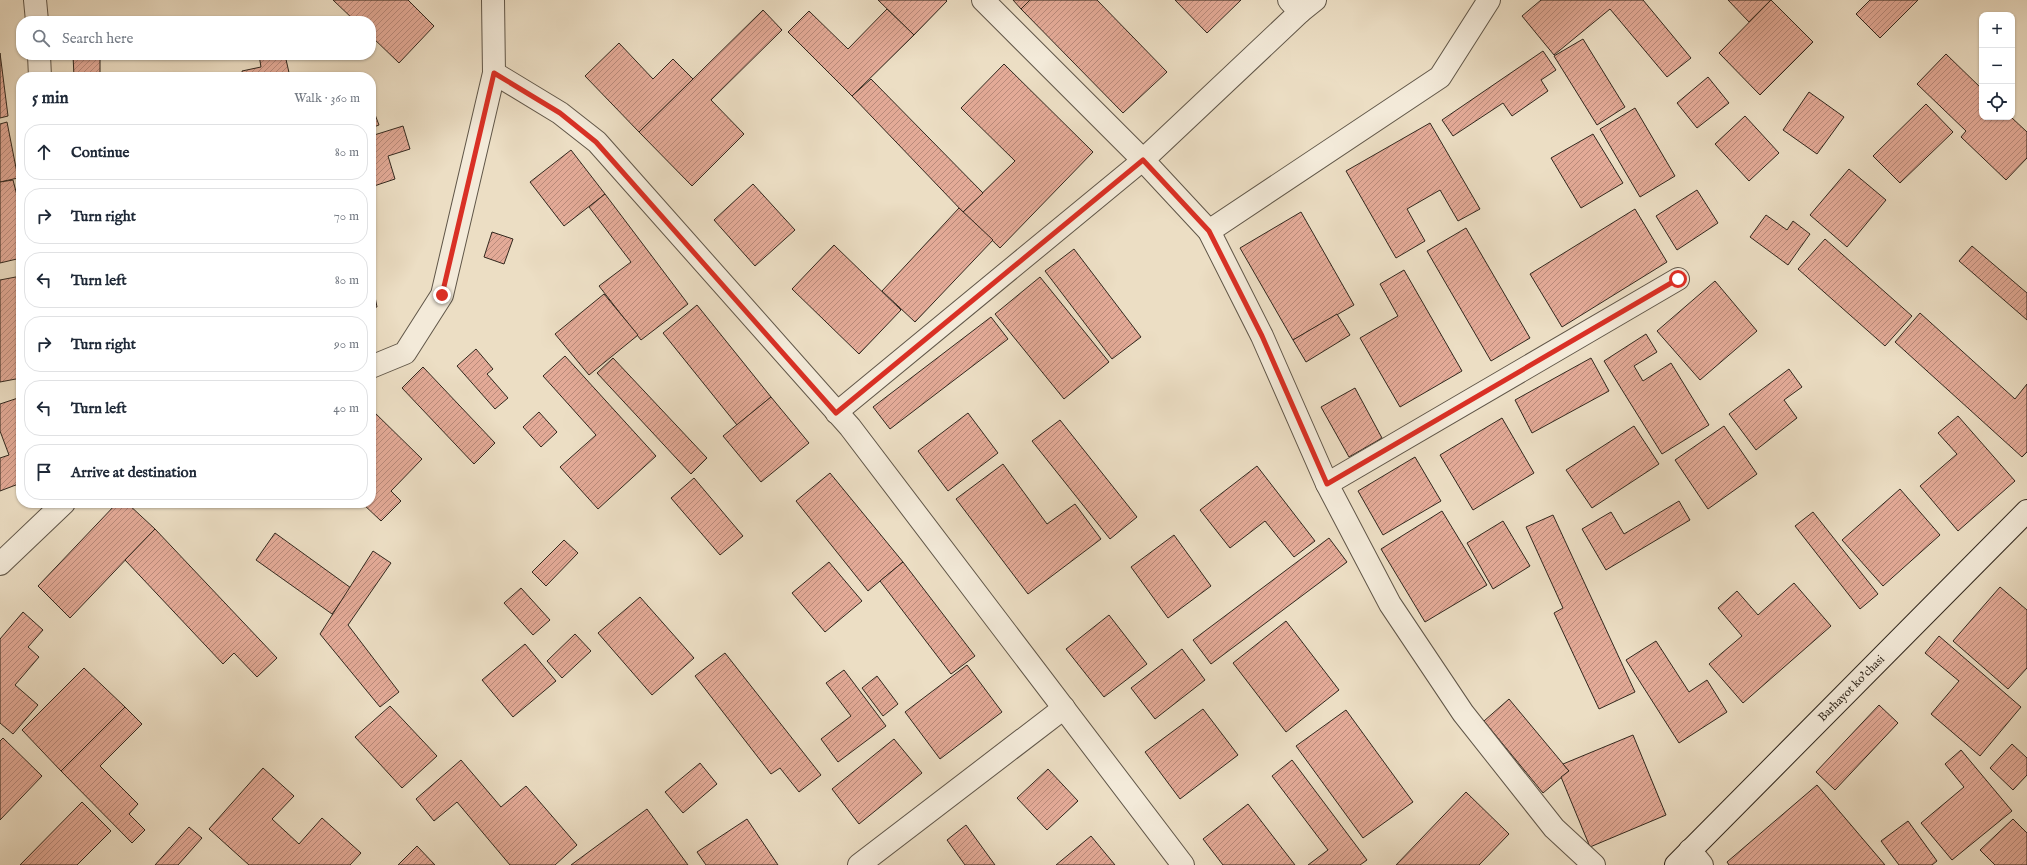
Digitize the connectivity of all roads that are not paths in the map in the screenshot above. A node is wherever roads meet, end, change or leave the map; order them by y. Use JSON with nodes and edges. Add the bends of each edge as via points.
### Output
{"nodes":[{"id":1,"x":35,"y":0,"type":"edge"},
{"id":2,"x":493,"y":0,"type":"edge"},
{"id":3,"x":983,"y":0,"type":"edge"},
{"id":4,"x":1489,"y":0,"type":"edge"},
{"id":5,"x":1301,"y":4,"type":"edge"},
{"id":6,"x":37,"y":16,"type":"edge"},
{"id":7,"x":39,"y":60,"type":"edge"},
{"id":8,"x":40,"y":72,"type":"edge"},
{"id":9,"x":494,"y":73,"type":"junction"},
{"id":10,"x":1143,"y":160,"type":"junction"},
{"id":11,"x":1209,"y":231,"type":"junction"},
{"id":12,"x":1678,"y":279,"type":"dead end"},
{"id":13,"x":376,"y":365,"type":"edge"},
{"id":14,"x":836,"y":413,"type":"junction"},
{"id":15,"x":1327,"y":484,"type":"junction"},
{"id":16,"x":59,"y":508,"type":"edge"},
{"id":17,"x":2027,"y":511,"type":"edge"},
{"id":18,"x":0,"y":564,"type":"edge"},
{"id":19,"x":1064,"y":708,"type":"junction"},
{"id":20,"x":1689,"y":860,"type":"edge"},
{"id":21,"x":859,"y":865,"type":"edge"},
{"id":22,"x":1183,"y":865,"type":"edge"},
{"id":23,"x":1594,"y":865,"type":"edge"}],
"edges":[{"from":1,"to":6,"type":"street"},
{"from":2,"to":9,"type":"street"},
{"from":3,"to":10,"type":"street"},
{"from":4,"to":11,"type":"street","via":[[1440,77]]},
{"from":5,"to":10,"type":"street"},
{"from":7,"to":8,"type":"street"},
{"from":9,"to":13,"type":"street","via":[[442,295],[405,353]]},
{"from":9,"to":14,"type":"street","via":[[560,113],[596,142]]},
{"from":10,"to":11,"type":"street"},
{"from":10,"to":14,"type":"lane"},
{"from":11,"to":15,"type":"street","via":[[1262,336]]},
{"from":12,"to":15,"type":"street"},
{"from":14,"to":19,"type":"street"},
{"from":15,"to":23,"type":"street","via":[[1390,604],[1464,713],[1554,828]]},
{"from":16,"to":18,"type":"street"},
{"from":17,"to":20,"type":"street","name":"Barhayot ko'chasi"},
{"from":19,"to":21,"type":"street"},
{"from":19,"to":22,"type":"street"}]}
